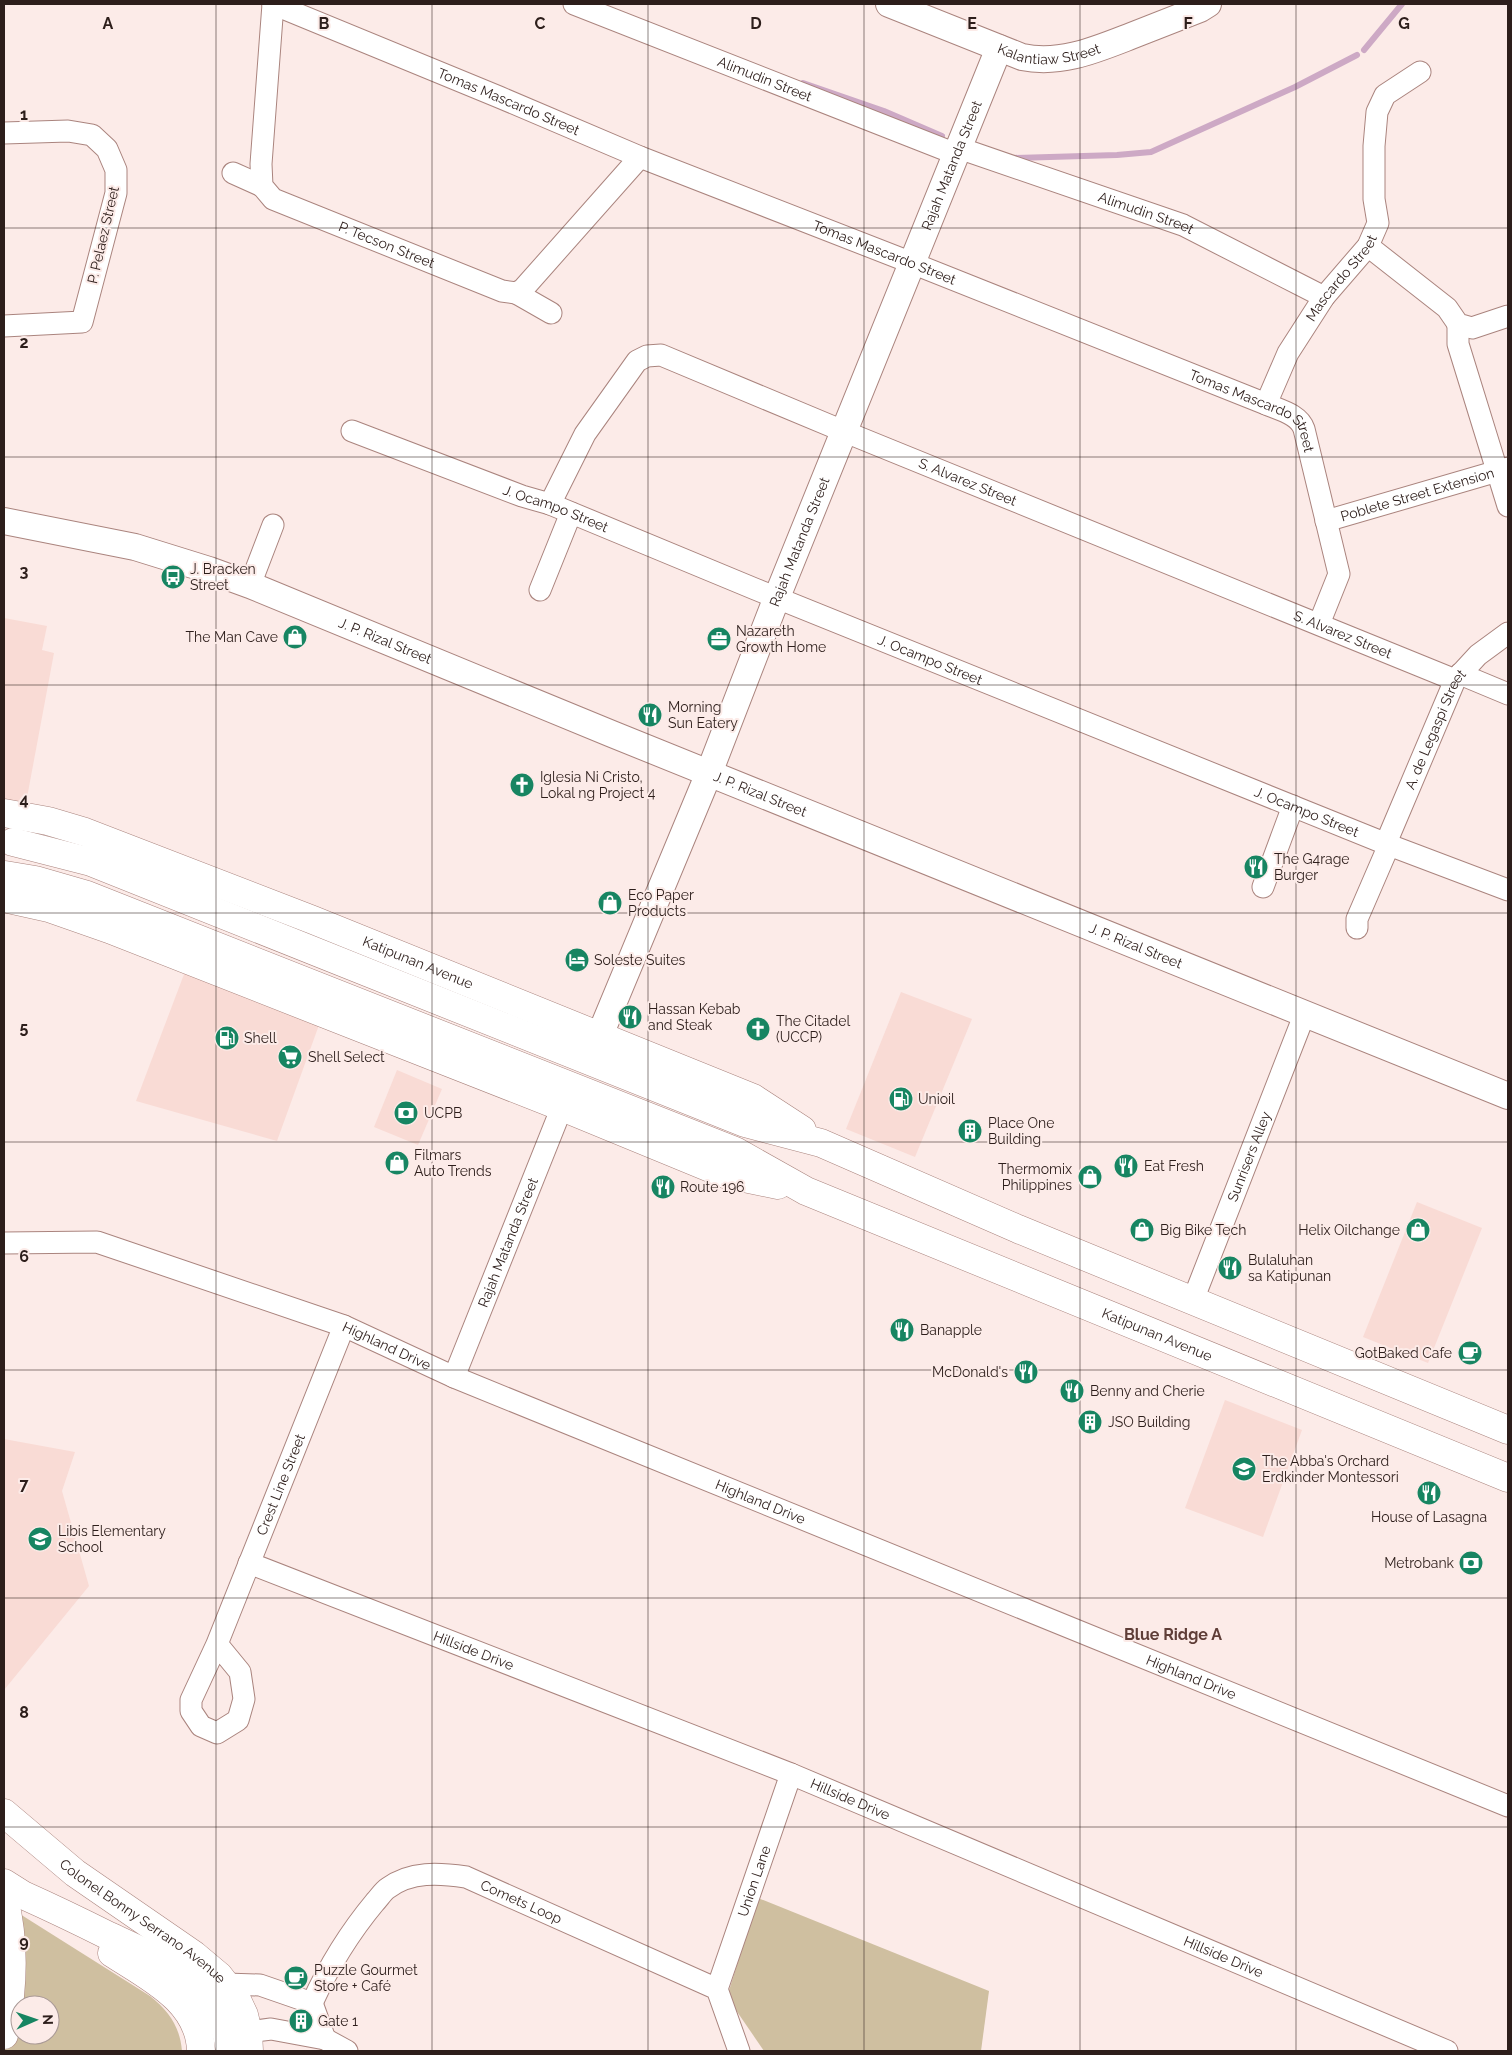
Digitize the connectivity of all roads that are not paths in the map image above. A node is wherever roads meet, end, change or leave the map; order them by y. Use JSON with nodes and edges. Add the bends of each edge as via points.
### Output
{"nodes":[{"id":1,"x":273,"y":4,"type":"edge"},
{"id":2,"x":574,"y":4,"type":"edge"},
{"id":3,"x":889,"y":4,"type":"edge"},
{"id":4,"x":1208,"y":4,"type":"edge"},
{"id":5,"x":919,"y":9,"type":"edge"},
{"id":6,"x":999,"y":48,"type":"junction"},
{"id":7,"x":1420,"y":72,"type":"dead end"},
{"id":8,"x":4,"y":133,"type":"edge"},
{"id":9,"x":958,"y":151,"type":"junction"},
{"id":10,"x":640,"y":157,"type":"junction"},
{"id":11,"x":233,"y":173,"type":"dead end"},
{"id":12,"x":262,"y":186,"type":"junction"},
{"id":13,"x":1368,"y":246,"type":"junction"},
{"id":14,"x":912,"y":263,"type":"junction"},
{"id":15,"x":516,"y":293,"type":"junction"},
{"id":16,"x":1324,"y":297,"type":"junction"},
{"id":17,"x":551,"y":312,"type":"dead end"},
{"id":18,"x":1508,"y":316,"type":"edge"},
{"id":19,"x":1458,"y":324,"type":"junction"},
{"id":20,"x":4,"y":326,"type":"edge"},
{"id":21,"x":1266,"y":404,"type":"junction"},
{"id":22,"x":352,"y":431,"type":"dead end"},
{"id":23,"x":843,"y":432,"type":"junction"},
{"id":24,"x":1504,"y":469,"type":"edge"},
{"id":25,"x":550,"y":504,"type":"junction"},
{"id":26,"x":1508,"y":506,"type":"edge"},
{"id":27,"x":571,"y":513,"type":"junction"},
{"id":28,"x":4,"y":521,"type":"edge"},
{"id":29,"x":1326,"y":521,"type":"junction"},
{"id":30,"x":273,"y":525,"type":"dead end"},
{"id":31,"x":250,"y":585,"type":"junction"},
{"id":32,"x":540,"y":590,"type":"dead end"},
{"id":33,"x":777,"y":597,"type":"junction"},
{"id":34,"x":1319,"y":624,"type":"junction"},
{"id":35,"x":1508,"y":633,"type":"edge"},
{"id":36,"x":1458,"y":677,"type":"junction"},
{"id":37,"x":1508,"y":694,"type":"edge"},
{"id":38,"x":709,"y":773,"type":"junction"},
{"id":39,"x":1293,"y":806,"type":"junction"},
{"id":40,"x":4,"y":813,"type":"edge"},
{"id":41,"x":13,"y":842,"type":"dead end"},
{"id":42,"x":1388,"y":844,"type":"junction"},
{"id":43,"x":4,"y":886,"type":"edge"},
{"id":44,"x":1262,"y":886,"type":"dead end"},
{"id":45,"x":1508,"y":890,"type":"edge"},
{"id":46,"x":1357,"y":928,"type":"dead end"},
{"id":47,"x":1305,"y":1013,"type":"junction"},
{"id":48,"x":600,"y":1035,"type":"junction"},
{"id":49,"x":1508,"y":1096,"type":"edge"},
{"id":50,"x":562,"y":1107,"type":"junction"},
{"id":51,"x":821,"y":1143,"type":"junction"},
{"id":52,"x":806,"y":1190,"type":"junction"},
{"id":53,"x":4,"y":1243,"type":"edge"},
{"id":54,"x":1193,"y":1300,"type":"junction"},
{"id":55,"x":344,"y":1326,"type":"junction"},
{"id":56,"x":454,"y":1377,"type":"junction"},
{"id":57,"x":1508,"y":1430,"type":"edge"},
{"id":58,"x":1508,"y":1478,"type":"edge"},
{"id":59,"x":249,"y":1563,"type":"junction"},
{"id":60,"x":217,"y":1644,"type":"dead end"},
{"id":61,"x":791,"y":1774,"type":"junction"},
{"id":62,"x":1508,"y":1806,"type":"edge"},
{"id":63,"x":4,"y":1813,"type":"edge"},
{"id":64,"x":10,"y":1892,"type":"edge"},
{"id":65,"x":226,"y":1984,"type":"junction"},
{"id":66,"x":717,"y":1989,"type":"junction"},
{"id":67,"x":312,"y":2004,"type":"junction"},
{"id":68,"x":4,"y":2035,"type":"edge"},
{"id":69,"x":326,"y":2039,"type":"junction"},
{"id":70,"x":242,"y":2045,"type":"edge"},
{"id":71,"x":201,"y":2051,"type":"edge"},
{"id":72,"x":347,"y":2051,"type":"edge"},
{"id":73,"x":739,"y":2051,"type":"edge"},
{"id":74,"x":1447,"y":2051,"type":"edge"}],
"edges":[{"from":1,"to":10,"type":"street","name":"Tomas Mascardo Street"},
{"from":1,"to":12,"type":"street"},
{"from":2,"to":9,"type":"street","name":"Alimudin Street"},
{"from":3,"to":5,"type":"street","name":"Kalantiaw Street"},
{"from":4,"to":6,"type":"street","name":"Kalantiaw Street","via":[[1093,51],[1055,60],[1022,57]]},
{"from":5,"to":6,"type":"street","name":"Kalantiaw Street"},
{"from":6,"to":9,"type":"street","name":"Rajah Matanda Street"},
{"from":7,"to":13,"type":"street","name":"Mascardo Street","via":[[1385,96],[1377,112],[1374,181],[1378,223]]},
{"from":8,"to":20,"type":"street","name":"P. Pelaez Street","via":[[68,131],[92,135],[107,149],[116,170],[116,193],[82,322]]},
{"from":9,"to":14,"type":"street","name":"Rajah Matanda Street"},
{"from":9,"to":16,"type":"street","name":"Alimudin Street","via":[[1183,225]]},
{"from":10,"to":14,"type":"street","name":"Tomas Mascardo Street"},
{"from":10,"to":15,"type":"street"},
{"from":11,"to":12,"type":"street","name":"P. Tecson Street"},
{"from":12,"to":15,"type":"street","name":"P. Tecson Street","via":[[273,199],[502,291]]},
{"from":13,"to":16,"type":"street","name":"Mascardo Street"},
{"from":13,"to":19,"type":"street","via":[[1447,308]]},
{"from":14,"to":21,"type":"street","name":"Tomas Mascardo Street"},
{"from":14,"to":23,"type":"street","name":"Rajah Matanda Street"},
{"from":15,"to":17,"type":"street","name":"P. Tecson Street"},
{"from":16,"to":21,"type":"street","name":"Mascardo Street","via":[[1288,353]]},
{"from":18,"to":19,"type":"street","via":[[1472,328]]},
{"from":19,"to":24,"type":"street","via":[[1458,344]]},
{"from":21,"to":29,"type":"street","name":"Tomas Mascardo Street","via":[[1302,423]]},
{"from":22,"to":25,"type":"street","name":"J. Ocampo Street"},
{"from":23,"to":25,"type":"street","name":"S. Alvarez Street","via":[[661,355],[647,356],[637,361],[585,434]]},
{"from":23,"to":33,"type":"street","name":"Rajah Matanda Street"},
{"from":23,"to":34,"type":"street","name":"S. Alvarez Street"},
{"from":24,"to":26,"type":"street"},
{"from":24,"to":29,"type":"street","name":"Poblete Street Extension"},
{"from":25,"to":27,"type":"street","name":"J. Ocampo Street"},
{"from":27,"to":32,"type":"street"},
{"from":27,"to":33,"type":"street","name":"J. Ocampo Street"},
{"from":28,"to":31,"type":"street","name":"J. P. Rizal Street","via":[[135,547]]},
{"from":29,"to":34,"type":"street","name":"Tomas Mascardo Street","via":[[1339,574]]},
{"from":30,"to":31,"type":"street"},
{"from":31,"to":38,"type":"street","name":"J. P. Rizal Street"},
{"from":33,"to":38,"type":"street","name":"Rajah Matanda Street"},
{"from":33,"to":39,"type":"street","name":"J. Ocampo Street"},
{"from":34,"to":36,"type":"street","name":"S. Alvarez Street"},
{"from":35,"to":36,"type":"street","name":"A. de Legaspi Street","via":[[1478,655]]},
{"from":36,"to":37,"type":"street","name":"S. Alvarez Street"},
{"from":36,"to":42,"type":"street","name":"A. de Legaspi Street"},
{"from":38,"to":47,"type":"street","name":"J. P. Rizal Street"},
{"from":38,"to":48,"type":"street","name":"Rajah Matanda Street"},
{"from":39,"to":42,"type":"street","name":"J. Ocampo Street"},
{"from":39,"to":44,"type":"street"},
{"from":40,"to":48,"type":"main road","name":"Katipunan Avenue","via":[[85,832]]},
{"from":41,"to":51,"type":"main road","name":"Katipunan Avenue","via":[[91,862],[745,1123]]},
{"from":42,"to":45,"type":"street","name":"J. Ocampo Street"},
{"from":42,"to":46,"type":"street","name":"A. de Legaspi Street","via":[[1357,919]]},
{"from":43,"to":50,"type":"main road","name":"Katipunan Avenue","via":[[34,904],[83,920]]},
{"from":43,"to":52,"type":"main road","name":"Katipunan Avenue","via":[[35,880],[88,895],[735,1151]]},
{"from":47,"to":49,"type":"street","name":"J. P. Rizal Street"},
{"from":47,"to":54,"type":"street","name":"Sunrisers Alley"},
{"from":48,"to":51,"type":"main road","name":"Katipunan Avenue","via":[[753,1098]]},
{"from":50,"to":52,"type":"main road","name":"Katipunan Avenue","via":[[725,1174]]},
{"from":50,"to":56,"type":"street","name":"Rajah Matanda Street"},
{"from":51,"to":54,"type":"main road","name":"Katipunan Avenue","via":[[1018,1229]]},
{"from":52,"to":58,"type":"main road","name":"Katipunan Avenue"},
{"from":53,"to":55,"type":"street","name":"Highland Drive","via":[[97,1242]]},
{"from":54,"to":57,"type":"main road","name":"Katipunan Avenue"},
{"from":55,"to":56,"type":"street","name":"Highland Drive"},
{"from":55,"to":59,"type":"street","name":"Crest Line Street"},
{"from":56,"to":62,"type":"street","name":"Highland Drive"},
{"from":59,"to":60,"type":"street","name":"Crest Line Street"},
{"from":59,"to":61,"type":"street","name":"Hillside Drive"},
{"from":61,"to":66,"type":"street","name":"Union Lane"},
{"from":61,"to":74,"type":"street","name":"Hillside Drive"},
{"from":63,"to":65,"type":"main road","name":"Colonel Bonny Serrano Avenue","via":[[75,1873],[206,1964]]},
{"from":64,"to":68,"type":"main road","via":[[10,1998]]},
{"from":64,"to":70,"type":"main road","name":"Colonel Bonny Serrano Avenue","via":[[160,1960],[192,1981],[210,2000],[226,2031]]},
{"from":64,"to":71,"type":"main road","via":[[177,1997],[192,2018],[201,2039]]},
{"from":65,"to":67,"type":"street","via":[[260,1985]]},
{"from":65,"to":70,"type":"main road","name":"Colonel Bonny Serrano Avenue","via":[[244,2015]]},
{"from":66,"to":67,"type":"street","name":"Comets Loop","via":[[466,1877],[436,1873],[409,1878],[387,1888],[361,1920]]},
{"from":66,"to":73,"type":"street"},
{"from":67,"to":69,"type":"street"},
{"from":69,"to":70,"type":"street","via":[[271,2029]]},
{"from":69,"to":72,"type":"street"}]}
